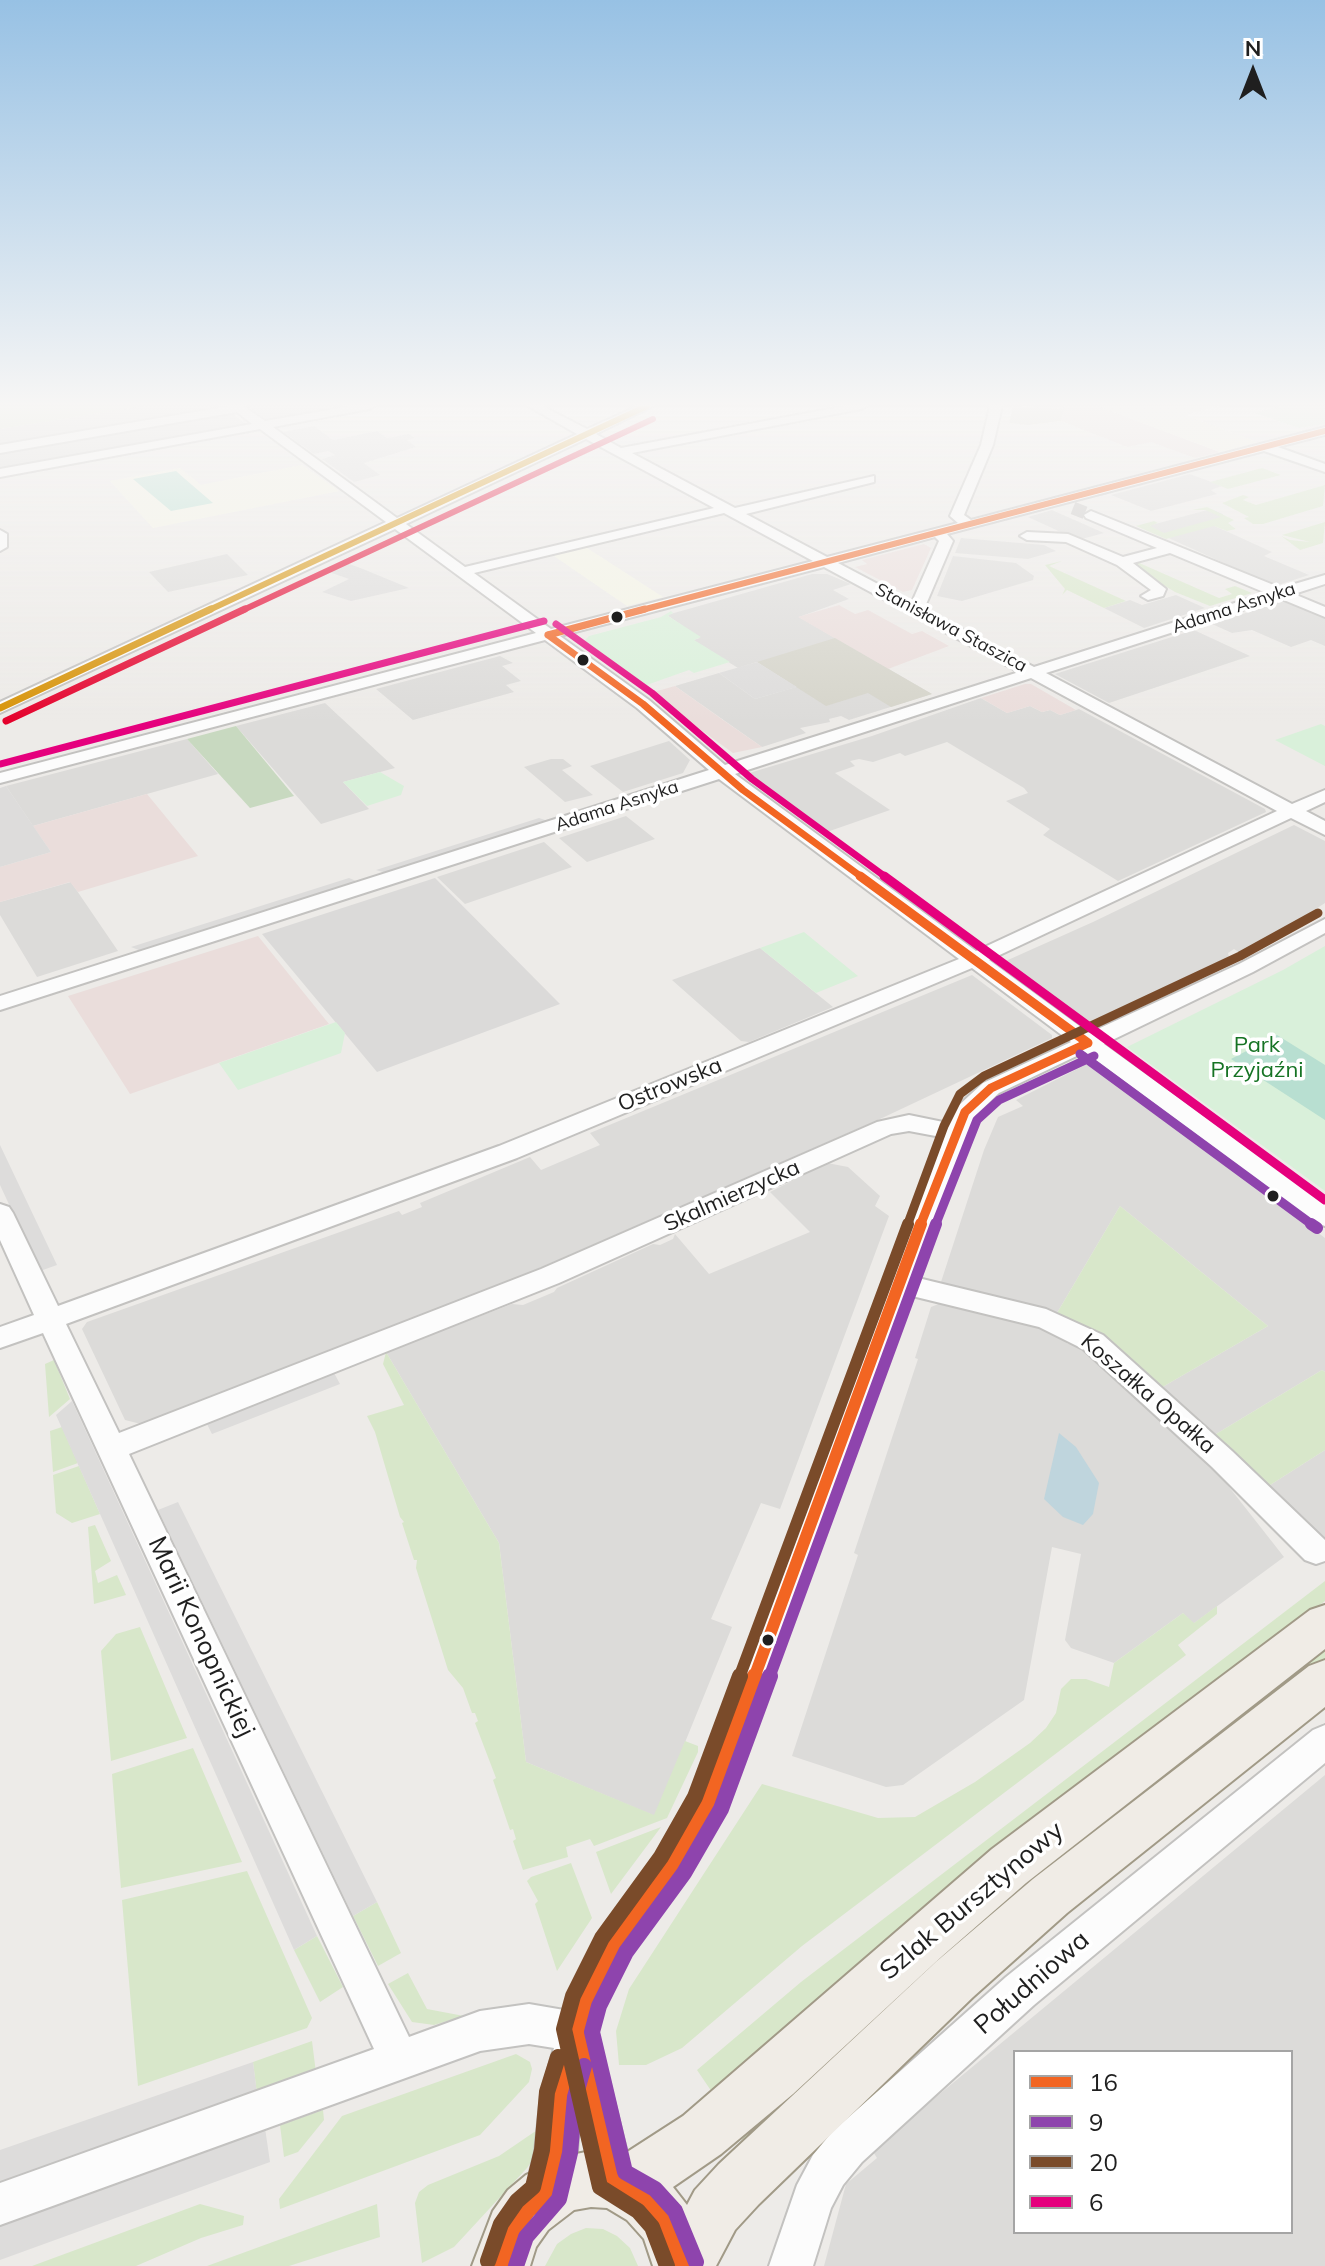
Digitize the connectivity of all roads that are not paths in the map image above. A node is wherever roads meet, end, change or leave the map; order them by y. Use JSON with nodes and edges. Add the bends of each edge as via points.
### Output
{"nodes":[{"id":1,"x":380,"y":512,"type":"edge"},
{"id":2,"x":419,"y":512,"type":"edge"},
{"id":3,"x":726,"y":512,"type":"edge"},
{"id":4,"x":730,"y":512,"type":"edge"},
{"id":5,"x":959,"y":512,"type":"edge"},
{"id":6,"x":1018,"y":512,"type":"edge"},
{"id":7,"x":1091,"y":515,"type":"tunnel mouth"},
{"id":8,"x":395,"y":523,"type":"junction"},
{"id":9,"x":969,"y":525,"type":"junction"},
{"id":10,"x":939,"y":533,"type":"junction"},
{"id":11,"x":0,"y":534,"type":"edge"},
{"id":12,"x":1027,"y":536,"type":"dead end"},
{"id":13,"x":0,"y":547,"type":"edge"},
{"id":14,"x":1171,"y":548,"type":"junction"},
{"id":15,"x":826,"y":562,"type":"junction"},
{"id":16,"x":1122,"y":562,"type":"junction"},
{"id":17,"x":462,"y":572,"type":"junction"},
{"id":18,"x":1325,"y":579,"type":"edge"},
{"id":19,"x":1279,"y":593,"type":"junction"},
{"id":20,"x":1148,"y":596,"type":"dead end"},
{"id":21,"x":916,"y":610,"type":"junction"},
{"id":22,"x":1325,"y":612,"type":"edge"},
{"id":23,"x":548,"y":635,"type":"junction"},
{"id":24,"x":1033,"y":672,"type":"junction"},
{"id":25,"x":0,"y":708,"type":"edge"},
{"id":26,"x":721,"y":772,"type":"junction"},
{"id":27,"x":0,"y":778,"type":"edge"},
{"id":28,"x":1325,"y":795,"type":"edge"},
{"id":29,"x":1292,"y":811,"type":"junction"},
{"id":30,"x":1325,"y":829,"type":"edge"},
{"id":31,"x":1325,"y":925,"type":"edge"},
{"id":32,"x":973,"y":959,"type":"junction"},
{"id":33,"x":0,"y":1003,"type":"edge"},
{"id":34,"x":1088,"y":1043,"type":"junction"},
{"id":35,"x":956,"y":1132,"type":"junction"},
{"id":36,"x":0,"y":1213,"type":"edge"},
{"id":37,"x":1325,"y":1217,"type":"edge"},
{"id":38,"x":900,"y":1283,"type":"junction"},
{"id":39,"x":51,"y":1321,"type":"junction"},
{"id":40,"x":0,"y":1338,"type":"edge"},
{"id":41,"x":113,"y":1448,"type":"junction"},
{"id":42,"x":1316,"y":1551,"type":"dead end"},
{"id":43,"x":1325,"y":1624,"type":"edge"},
{"id":44,"x":1325,"y":1680,"type":"edge"},
{"id":45,"x":1325,"y":1741,"type":"edge"},
{"id":46,"x":578,"y":2032,"type":"junction"},
{"id":47,"x":400,"y":2061,"type":"junction"},
{"id":48,"x":620,"y":2184,"type":"junction"},
{"id":49,"x":546,"y":2195,"type":"junction"},
{"id":50,"x":0,"y":2204,"type":"edge"},
{"id":51,"x":495,"y":2262,"type":"edge"},
{"id":52,"x":683,"y":2266,"type":"edge"},
{"id":53,"x":791,"y":2266,"type":"edge"}],
"edges":[{"from":1,"to":8,"type":"street"},
{"from":2,"to":8,"type":"street"},
{"from":3,"to":17,"type":"street"},
{"from":4,"to":15,"type":"street","name":"Stanisława Staszica"},
{"from":5,"to":9,"type":"street","via":[[957,516]]},
{"from":6,"to":9,"type":"street"},
{"from":7,"to":14,"type":"street"},
{"from":8,"to":17,"type":"street"},
{"from":8,"to":25,"type":"street"},
{"from":9,"to":10,"type":"street"},
{"from":10,"to":15,"type":"street"},
{"from":10,"to":21,"type":"street","via":[[946,541]]},
{"from":11,"to":13,"type":"street"},
{"from":12,"to":16,"type":"street","via":[[1068,538]]},
{"from":14,"to":16,"type":"street"},
{"from":14,"to":19,"type":"street"},
{"from":15,"to":21,"type":"street","name":"Stanisława Staszica"},
{"from":15,"to":23,"type":"street"},
{"from":16,"to":20,"type":"street","via":[[1159,589]]},
{"from":17,"to":23,"type":"street"},
{"from":18,"to":19,"type":"street","name":"Adama Asnyka"},
{"from":19,"to":22,"type":"street"},
{"from":19,"to":24,"type":"street","name":"Adama Asnyka"},
{"from":21,"to":24,"type":"street","name":"Stanisława Staszica"},
{"from":23,"to":26,"type":"street","via":[[643,704]]},
{"from":23,"to":27,"type":"street"},
{"from":24,"to":26,"type":"street","name":"Adama Asnyka"},
{"from":24,"to":29,"type":"street","name":"Stanisława Staszica"},
{"from":26,"to":32,"type":"street"},
{"from":26,"to":33,"type":"street","name":"Adama Asnyka"},
{"from":28,"to":29,"type":"street","name":"Ostrowska"},
{"from":29,"to":30,"type":"street","name":"Stanisława Staszica"},
{"from":29,"to":32,"type":"street","name":"Ostrowska"},
{"from":31,"to":34,"type":"street"},
{"from":32,"to":34,"type":"street"},
{"from":32,"to":39,"type":"street","name":"Ostrowska","via":[[496,1157]]},
{"from":34,"to":35,"type":"street","via":[[980,1095]]},
{"from":34,"to":37,"type":"street"},
{"from":35,"to":38,"type":"street"},
{"from":35,"to":41,"type":"street","name":"Skalmierzycka","via":[[909,1123],[885,1128],[550,1276]]},
{"from":36,"to":39,"type":"street","name":"Marii Konopnickiej"},
{"from":38,"to":42,"type":"street","name":"Koszałka Opałka","via":[[1046,1319],[1086,1337]]},
{"from":38,"to":46,"type":"street","via":[[708,1803],[673,1865],[596,1976]]},
{"from":39,"to":40,"type":"street","name":"Ostrowska"},
{"from":39,"to":41,"type":"street","name":"Marii Konopnickiej"},
{"from":41,"to":47,"type":"street","name":"Marii Konopnickiej"},
{"from":43,"to":48,"type":"main road","name":"Szlak Bursztynowy","via":[[1009,1866],[702,2135]]},
{"from":44,"to":52,"type":"main road","name":"Szlak Bursztynowy","via":[[1050,1896],[955,1979],[739,2184],[715,2210]]},
{"from":45,"to":53,"type":"street","name":"Południowa","via":[[1020,1991],[847,2147],[812,2200]]},
{"from":46,"to":47,"type":"street","via":[[505,2025]]},
{"from":46,"to":48,"type":"street"},
{"from":46,"to":49,"type":"street","via":[[561,2095]]},
{"from":47,"to":50,"type":"street"},
{"from":48,"to":49,"type":"main road","via":[[591,2179]]},
{"from":48,"to":52,"type":"main road","via":[[647,2200],[664,2219]]},
{"from":49,"to":51,"type":"main road","via":[[528,2210]]}]}
